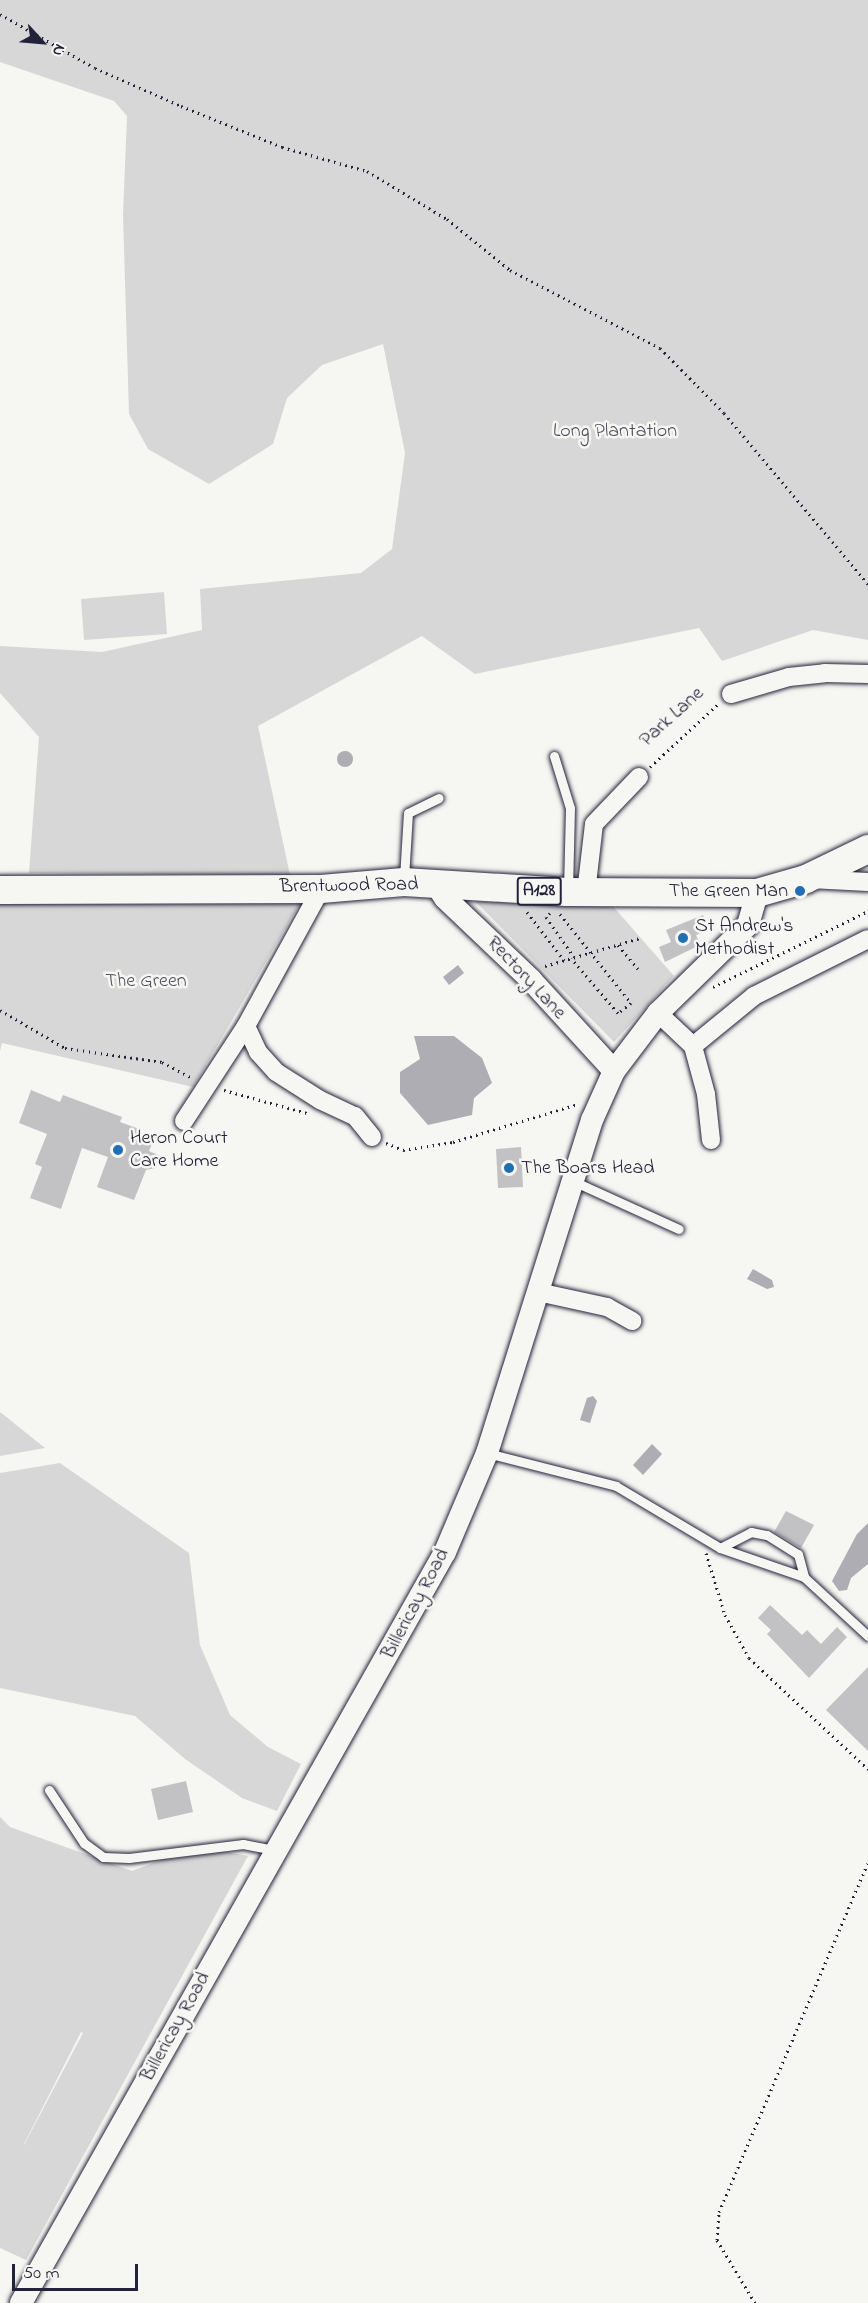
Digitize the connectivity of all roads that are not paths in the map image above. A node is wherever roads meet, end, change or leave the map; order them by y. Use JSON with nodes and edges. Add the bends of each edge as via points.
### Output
{"nodes":[{"id":1,"x":868,"y":674,"type":"edge"},
{"id":2,"x":731,"y":694,"type":"road end"},
{"id":3,"x":554,"y":756,"type":"dead end"},
{"id":4,"x":639,"y":777,"type":"road end"},
{"id":5,"x":439,"y":798,"type":"dead end"},
{"id":6,"x":868,"y":849,"type":"edge"},
{"id":7,"x":806,"y":879,"type":"junction"},
{"id":8,"x":404,"y":882,"type":"junction"},
{"id":9,"x":868,"y":882,"type":"edge"},
{"id":10,"x":437,"y":886,"type":"junction"},
{"id":11,"x":321,"y":889,"type":"junction"},
{"id":12,"x":0,"y":890,"type":"edge"},
{"id":13,"x":577,"y":892,"type":"junction"},
{"id":14,"x":757,"y":893,"type":"junction"},
{"id":15,"x":868,"y":939,"type":"edge"},
{"id":16,"x":657,"y":1013,"type":"junction"},
{"id":17,"x":246,"y":1026,"type":"junction"},
{"id":18,"x":693,"y":1046,"type":"junction"},
{"id":19,"x":614,"y":1071,"type":"junction"},
{"id":20,"x":184,"y":1121,"type":"dead end"},
{"id":21,"x":372,"y":1137,"type":"dead end"},
{"id":22,"x":711,"y":1140,"type":"dead end"},
{"id":23,"x":573,"y":1181,"type":"junction"},
{"id":24,"x":680,"y":1229,"type":"dead end"},
{"id":25,"x":538,"y":1292,"type":"junction"},
{"id":26,"x":632,"y":1321,"type":"dead end"},
{"id":27,"x":487,"y":1454,"type":"junction"},
{"id":28,"x":720,"y":1548,"type":"junction"},
{"id":29,"x":804,"y":1577,"type":"junction"},
{"id":30,"x":868,"y":1636,"type":"edge"},
{"id":31,"x":49,"y":1790,"type":"dead end"},
{"id":32,"x":273,"y":1850,"type":"junction"},
{"id":33,"x":21,"y":2303,"type":"edge"}],
"edges":[{"from":1,"to":2,"type":"street","name":"Park Lane","via":[[789,677]]},
{"from":3,"to":13,"type":"lane","via":[[570,808]]},
{"from":4,"to":13,"type":"street","name":"Park Lane","via":[[594,824]]},
{"from":5,"to":8,"type":"lane","via":[[408,813]]},
{"from":6,"to":7,"type":"main road","name":"Brentwood Road","number":"A128"},
{"from":7,"to":9,"type":"street"},
{"from":7,"to":14,"type":"main road","name":"Brentwood Road","number":"A128"},
{"from":8,"to":10,"type":"main road","name":"Brentwood Road","number":"A128"},
{"from":8,"to":11,"type":"main road","name":"Brentwood Road","number":"A128"},
{"from":10,"to":13,"type":"main road","name":"Brentwood Road","number":"A128"},
{"from":10,"to":19,"type":"street","name":"Rectory Lane","via":[[444,898],[531,980]]},
{"from":11,"to":12,"type":"main road","name":"Brentwood Road","number":"A128"},
{"from":11,"to":17,"type":"street"},
{"from":13,"to":14,"type":"main road","name":"Brentwood Road","number":"A128"},
{"from":14,"to":16,"type":"street","name":"Billericay Road","via":[[748,925]]},
{"from":15,"to":18,"type":"street","via":[[754,996]]},
{"from":16,"to":18,"type":"street"},
{"from":16,"to":19,"type":"street","name":"Billericay Road"},
{"from":17,"to":20,"type":"street"},
{"from":17,"to":21,"type":"street","via":[[258,1052],[276,1072],[320,1100],[355,1116]]},
{"from":18,"to":22,"type":"street","via":[[706,1094]]},
{"from":19,"to":23,"type":"street","name":"Billericay Road","via":[[600,1098]]},
{"from":23,"to":24,"type":"lane"},
{"from":23,"to":25,"type":"street","name":"Billericay Road"},
{"from":25,"to":26,"type":"street","via":[[607,1307]]},
{"from":25,"to":27,"type":"street","name":"Billericay Road"},
{"from":27,"to":28,"type":"lane","via":[[616,1486]]},
{"from":27,"to":32,"type":"street","name":"Billericay Road","via":[[445,1552],[405,1627]]},
{"from":28,"to":29,"type":"lane"},
{"from":28,"to":29,"type":"lane","via":[[751,1532],[766,1534],[798,1554]]},
{"from":29,"to":30,"type":"lane"},
{"from":31,"to":32,"type":"lane","via":[[84,1843],[104,1857],[129,1858],[243,1844]]},
{"from":32,"to":33,"type":"street","name":"Billericay Road"}]}
